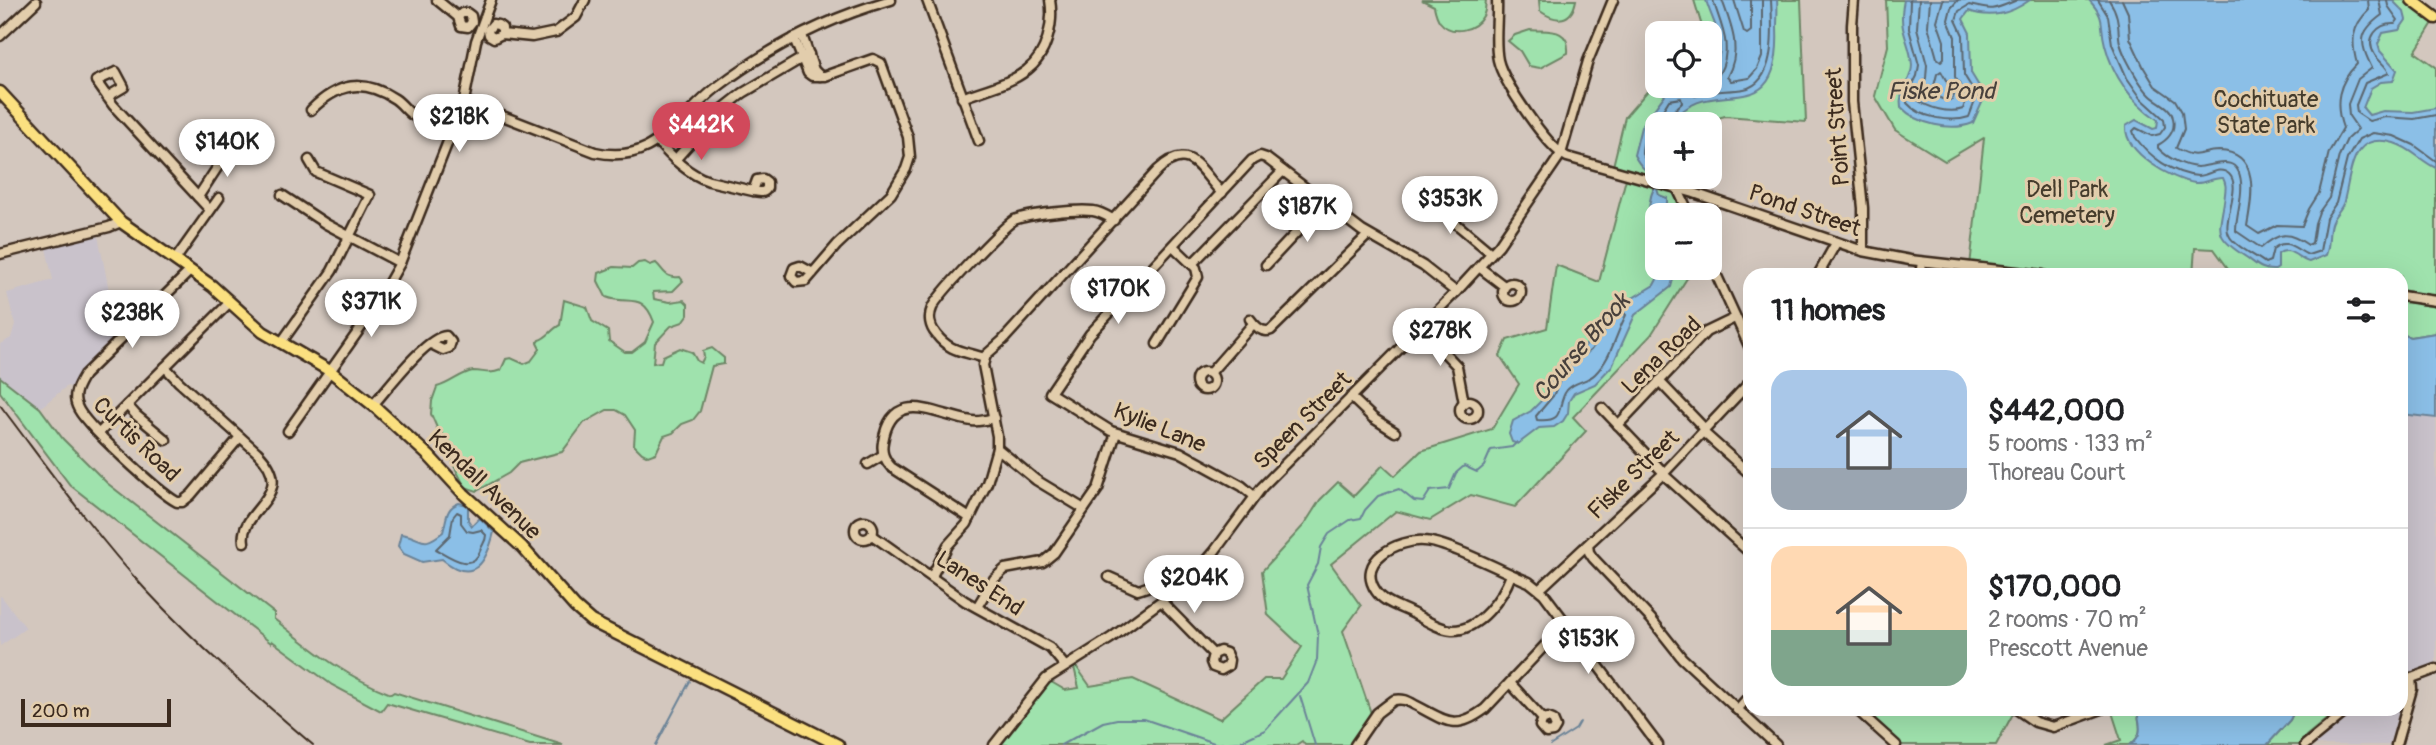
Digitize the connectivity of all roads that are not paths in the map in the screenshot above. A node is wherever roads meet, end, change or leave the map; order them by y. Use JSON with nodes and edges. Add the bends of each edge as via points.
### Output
{"nodes":[{"id":1,"x":437,"y":0,"type":"edge"},
{"id":2,"x":491,"y":0,"type":"edge"},
{"id":3,"x":585,"y":0,"type":"edge"},
{"id":4,"x":891,"y":0,"type":"edge"},
{"id":5,"x":927,"y":0,"type":"edge"},
{"id":6,"x":1050,"y":0,"type":"edge"},
{"id":7,"x":1497,"y":0,"type":"edge"},
{"id":8,"x":1613,"y":0,"type":"edge"},
{"id":9,"x":1854,"y":0,"type":"edge"},
{"id":10,"x":2412,"y":0,"type":"edge"},
{"id":11,"x":36,"y":2,"type":"dead end"},
{"id":12,"x":458,"y":17,"type":"dead end"},
{"id":13,"x":2436,"y":18,"type":"edge"},
{"id":14,"x":502,"y":34,"type":"dead end"},
{"id":15,"x":0,"y":36,"type":"edge"},
{"id":16,"x":798,"y":36,"type":"junction"},
{"id":17,"x":805,"y":56,"type":"junction"},
{"id":18,"x":0,"y":92,"type":"edge"},
{"id":19,"x":107,"y":97,"type":"dead end"},
{"id":20,"x":962,"y":98,"type":"junction"},
{"id":21,"x":464,"y":101,"type":"junction"},
{"id":22,"x":311,"y":110,"type":"dead end"},
{"id":23,"x":451,"y":134,"type":"junction"},
{"id":24,"x":657,"y":141,"type":"junction"},
{"id":25,"x":979,"y":141,"type":"dead end"},
{"id":26,"x":232,"y":145,"type":"dead end"},
{"id":27,"x":1561,"y":154,"type":"junction"},
{"id":28,"x":309,"y":160,"type":"dead end"},
{"id":29,"x":675,"y":160,"type":"junction"},
{"id":30,"x":1283,"y":171,"type":"junction"},
{"id":31,"x":1645,"y":179,"type":"edge"},
{"id":32,"x":1680,"y":189,"type":"edge"},
{"id":33,"x":753,"y":191,"type":"dead end"},
{"id":34,"x":1222,"y":193,"type":"junction"},
{"id":35,"x":282,"y":195,"type":"dead end"},
{"id":36,"x":198,"y":197,"type":"junction"},
{"id":37,"x":219,"y":198,"type":"dead end"},
{"id":38,"x":1412,"y":202,"type":"dead end"},
{"id":39,"x":1324,"y":204,"type":"junction"},
{"id":40,"x":211,"y":210,"type":"junction"},
{"id":41,"x":1114,"y":220,"type":"junction"},
{"id":42,"x":121,"y":222,"type":"junction"},
{"id":43,"x":1367,"y":235,"type":"junction"},
{"id":44,"x":350,"y":238,"type":"junction"},
{"id":45,"x":1836,"y":243,"type":"junction"},
{"id":46,"x":1173,"y":247,"type":"junction"},
{"id":47,"x":1863,"y":251,"type":"junction"},
{"id":48,"x":1491,"y":253,"type":"junction"},
{"id":49,"x":0,"y":254,"type":"edge"},
{"id":50,"x":175,"y":260,"type":"junction"},
{"id":51,"x":400,"y":262,"type":"junction"},
{"id":52,"x":1922,"y":262,"type":"junction"},
{"id":53,"x":1266,"y":265,"type":"dead end"},
{"id":54,"x":1194,"y":266,"type":"junction"},
{"id":55,"x":1479,"y":267,"type":"junction"},
{"id":56,"x":1822,"y":268,"type":"edge"},
{"id":57,"x":1921,"y":268,"type":"edge"},
{"id":58,"x":1978,"y":268,"type":"edge"},
{"id":59,"x":190,"y":271,"type":"junction"},
{"id":60,"x":813,"y":273,"type":"dead end"},
{"id":61,"x":1718,"y":280,"type":"edge"},
{"id":62,"x":1504,"y":286,"type":"dead end"},
{"id":63,"x":1456,"y":292,"type":"junction"},
{"id":64,"x":2408,"y":297,"type":"edge"},
{"id":65,"x":2436,"y":301,"type":"edge"},
{"id":66,"x":230,"y":302,"type":"junction"},
{"id":67,"x":1735,"y":318,"type":"junction"},
{"id":68,"x":1421,"y":328,"type":"junction"},
{"id":69,"x":1743,"y":334,"type":"edge"},
{"id":70,"x":281,"y":343,"type":"junction"},
{"id":71,"x":431,"y":344,"type":"dead end"},
{"id":72,"x":1157,"y":344,"type":"dead end"},
{"id":73,"x":984,"y":358,"type":"junction"},
{"id":74,"x":165,"y":367,"type":"junction"},
{"id":75,"x":330,"y":372,"type":"junction"},
{"id":76,"x":1210,"y":373,"type":"dead end"},
{"id":77,"x":1659,"y":381,"type":"junction"},
{"id":78,"x":1743,"y":389,"type":"edge"},
{"id":79,"x":1351,"y":397,"type":"junction"},
{"id":80,"x":1464,"y":403,"type":"dead end"},
{"id":81,"x":127,"y":405,"type":"junction"},
{"id":82,"x":373,"y":405,"type":"junction"},
{"id":83,"x":1602,"y":408,"type":"dead end"},
{"id":84,"x":994,"y":418,"type":"junction"},
{"id":85,"x":1618,"y":425,"type":"junction"},
{"id":86,"x":1704,"y":430,"type":"junction"},
{"id":87,"x":288,"y":431,"type":"dead end"},
{"id":88,"x":1395,"y":432,"type":"dead end"},
{"id":89,"x":99,"y":433,"type":"junction"},
{"id":90,"x":1116,"y":433,"type":"junction"},
{"id":91,"x":240,"y":437,"type":"junction"},
{"id":92,"x":166,"y":440,"type":"dead end"},
{"id":93,"x":997,"y":448,"type":"junction"},
{"id":94,"x":883,"y":455,"type":"junction"},
{"id":95,"x":868,"y":464,"type":"dead end"},
{"id":96,"x":1743,"y":467,"type":"edge"},
{"id":97,"x":1664,"y":474,"type":"junction"},
{"id":98,"x":1254,"y":496,"type":"junction"},
{"id":99,"x":1084,"y":509,"type":"junction"},
{"id":100,"x":970,"y":518,"type":"junction"},
{"id":101,"x":872,"y":535,"type":"dead end"},
{"id":102,"x":243,"y":542,"type":"dead end"},
{"id":103,"x":1588,"y":545,"type":"junction"},
{"id":104,"x":1743,"y":547,"type":"edge"},
{"id":105,"x":1200,"y":570,"type":"junction"},
{"id":106,"x":1511,"y":575,"type":"junction"},
{"id":107,"x":932,"y":576,"type":"junction"},
{"id":108,"x":1109,"y":577,"type":"dead end"},
{"id":109,"x":1540,"y":589,"type":"junction"},
{"id":110,"x":1161,"y":602,"type":"junction"},
{"id":111,"x":977,"y":607,"type":"junction"},
{"id":112,"x":1566,"y":623,"type":"junction"},
{"id":113,"x":1213,"y":654,"type":"dead end"},
{"id":114,"x":1065,"y":666,"type":"junction"},
{"id":115,"x":2436,"y":669,"type":"edge"},
{"id":116,"x":2411,"y":678,"type":"junction"},
{"id":117,"x":2408,"y":679,"type":"edge"},
{"id":118,"x":1510,"y":683,"type":"junction"},
{"id":119,"x":1743,"y":703,"type":"edge"},
{"id":120,"x":2408,"y":703,"type":"edge"},
{"id":121,"x":1737,"y":710,"type":"junction"},
{"id":122,"x":1743,"y":715,"type":"edge"},
{"id":123,"x":1744,"y":716,"type":"edge"},
{"id":124,"x":1864,"y":716,"type":"edge"},
{"id":125,"x":2026,"y":716,"type":"edge"},
{"id":126,"x":2083,"y":716,"type":"edge"},
{"id":127,"x":2340,"y":716,"type":"edge"},
{"id":128,"x":2404,"y":716,"type":"edge"},
{"id":129,"x":1543,"y":719,"type":"dead end"},
{"id":130,"x":1894,"y":744,"type":"edge"},
{"id":131,"x":838,"y":745,"type":"edge"},
{"id":132,"x":994,"y":745,"type":"edge"},
{"id":133,"x":1355,"y":745,"type":"edge"},
{"id":134,"x":1658,"y":745,"type":"edge"},
{"id":135,"x":1776,"y":745,"type":"edge"},
{"id":136,"x":2305,"y":745,"type":"edge"},
{"id":137,"x":2396,"y":745,"type":"edge"}],
"edges":[{"from":1,"to":12,"type":"street"},
{"from":2,"to":21,"type":"street","via":[[473,53]]},
{"from":3,"to":14,"type":"street","via":[[576,17],[556,32],[532,37]]},
{"from":4,"to":16,"type":"street"},
{"from":5,"to":20,"type":"street"},
{"from":6,"to":20,"type":"street","via":[[1051,26],[1027,71]]},
{"from":7,"to":27,"type":"street","via":[[1500,67],[1538,129]]},
{"from":8,"to":27,"type":"street","name":"Speen Street","via":[[1588,61]]},
{"from":9,"to":47,"type":"street","name":"Point Street","via":[[1852,102]]},
{"from":10,"to":13,"type":"main road"},
{"from":11,"to":15,"type":"street"},
{"from":16,"to":17,"type":"street"},
{"from":16,"to":24,"type":"street","via":[[723,83]]},
{"from":17,"to":29,"type":"street","via":[[715,115]]},
{"from":17,"to":60,"type":"street","via":[[808,73],[816,77],[873,59],[881,63],[908,137],[910,157],[891,194]]},
{"from":18,"to":42,"type":"main road","name":"Kendall Avenue"},
{"from":19,"to":36,"type":"street"},
{"from":20,"to":25,"type":"street"},
{"from":21,"to":23,"type":"street"},
{"from":21,"to":24,"type":"street","via":[[610,155],[626,154]]},
{"from":22,"to":23,"type":"street","via":[[339,90],[362,85],[390,96],[411,114]]},
{"from":23,"to":51,"type":"street"},
{"from":24,"to":29,"type":"street"},
{"from":26,"to":36,"type":"street"},
{"from":27,"to":31,"type":"street","name":"Pond Street"},
{"from":27,"to":48,"type":"street","name":"Speen Street"},
{"from":28,"to":44,"type":"street","via":[[316,172],[370,195]]},
{"from":29,"to":33,"type":"street","via":[[704,179]]},
{"from":30,"to":34,"type":"street","via":[[1260,156]]},
{"from":30,"to":39,"type":"street"},
{"from":30,"to":54,"type":"street"},
{"from":32,"to":45,"type":"street","name":"Pond Street"},
{"from":34,"to":41,"type":"street","via":[[1196,162],[1177,158],[1158,170]]},
{"from":34,"to":46,"type":"street"},
{"from":35,"to":44,"type":"street"},
{"from":36,"to":40,"type":"street"},
{"from":37,"to":40,"type":"street"},
{"from":38,"to":48,"type":"street","via":[[1435,206]]},
{"from":39,"to":43,"type":"street"},
{"from":39,"to":53,"type":"street"},
{"from":40,"to":50,"type":"street"},
{"from":41,"to":73,"type":"street"},
{"from":41,"to":73,"type":"street","via":[[1101,212],[1086,211],[1014,220],[939,296],[930,315],[936,334],[958,352]]},
{"from":42,"to":49,"type":"street"},
{"from":42,"to":50,"type":"main road","name":"Kendall Avenue"},
{"from":43,"to":63,"type":"street","via":[[1423,266]]},
{"from":43,"to":76,"type":"street","via":[[1272,330],[1263,331],[1251,321]]},
{"from":44,"to":51,"type":"street"},
{"from":44,"to":70,"type":"street"},
{"from":45,"to":47,"type":"street","name":"Pond Street"},
{"from":45,"to":56,"type":"street"},
{"from":46,"to":54,"type":"street"},
{"from":46,"to":90,"type":"street","name":"Kylie Lane","via":[[1086,339],[1051,393]]},
{"from":47,"to":52,"type":"street","name":"Pond Street"},
{"from":48,"to":55,"type":"street","name":"Speen Street"},
{"from":50,"to":59,"type":"main road","name":"Kendall Avenue"},
{"from":51,"to":75,"type":"street"},
{"from":52,"to":57,"type":"street"},
{"from":52,"to":58,"type":"street","name":"Pond Street"},
{"from":54,"to":72,"type":"street","via":[[1195,284]]},
{"from":55,"to":62,"type":"street"},
{"from":55,"to":63,"type":"street","name":"Speen Street"},
{"from":59,"to":66,"type":"main road","name":"Kendall Avenue"},
{"from":59,"to":89,"type":"street","name":"Curtis Road","via":[[78,384],[77,407]]},
{"from":61,"to":67,"type":"street"},
{"from":63,"to":68,"type":"street","name":"Speen Street"},
{"from":64,"to":65,"type":"street"},
{"from":66,"to":70,"type":"main road","name":"Kendall Avenue","via":[[253,325]]},
{"from":66,"to":74,"type":"street"},
{"from":67,"to":69,"type":"street"},
{"from":67,"to":77,"type":"street","name":"Lena Road","via":[[1706,332]]},
{"from":68,"to":79,"type":"street","name":"Speen Street"},
{"from":68,"to":80,"type":"street","via":[[1457,366]]},
{"from":70,"to":75,"type":"main road","name":"Kendall Avenue"},
{"from":71,"to":82,"type":"street"},
{"from":73,"to":84,"type":"street"},
{"from":74,"to":81,"type":"street"},
{"from":74,"to":91,"type":"street"},
{"from":75,"to":82,"type":"main road","name":"Kendall Avenue"},
{"from":75,"to":87,"type":"street"},
{"from":77,"to":85,"type":"street","name":"Lena Road"},
{"from":77,"to":86,"type":"street"},
{"from":78,"to":86,"type":"street","name":"Fiske Street"},
{"from":79,"to":88,"type":"street"},
{"from":79,"to":98,"type":"street","name":"Speen Street"},
{"from":81,"to":89,"type":"street"},
{"from":81,"to":92,"type":"street"},
{"from":82,"to":131,"type":"main road","name":"Kendall Avenue","via":[[521,545],[591,621]]},
{"from":83,"to":85,"type":"street"},
{"from":84,"to":93,"type":"street"},
{"from":84,"to":94,"type":"street","via":[[972,421],[919,407],[905,408],[887,429]]},
{"from":85,"to":97,"type":"street"},
{"from":86,"to":96,"type":"street"},
{"from":86,"to":97,"type":"street","name":"Fiske Street"},
{"from":89,"to":91,"type":"street","name":"Curtis Road","via":[[177,502],[186,499]]},
{"from":90,"to":98,"type":"street","name":"Kylie Lane","via":[[1180,452]]},
{"from":90,"to":99,"type":"street","via":[[1102,480]]},
{"from":91,"to":102,"type":"street","via":[[263,458],[271,473],[271,489],[246,526]]},
{"from":93,"to":99,"type":"street","via":[[1036,480]]},
{"from":93,"to":100,"type":"street"},
{"from":94,"to":95,"type":"street"},
{"from":94,"to":100,"type":"street","via":[[895,470]]},
{"from":97,"to":103,"type":"street","name":"Fiske Street"},
{"from":97,"to":104,"type":"street"},
{"from":98,"to":105,"type":"street","name":"Speen Street"},
{"from":99,"to":111,"type":"street","via":[[1049,558],[1005,569]]},
{"from":100,"to":107,"type":"street"},
{"from":101,"to":107,"type":"street","name":"Lanes End"},
{"from":103,"to":109,"type":"street","name":"Fiske Street"},
{"from":103,"to":121,"type":"street","via":[[1593,558],[1682,658]]},
{"from":105,"to":108,"type":"street","via":[[1138,590]]},
{"from":105,"to":110,"type":"street","name":"Speen Street"},
{"from":106,"to":106,"type":"street","via":[[1419,541],[1383,552],[1371,577],[1386,600],[1454,630],[1494,606]]},
{"from":106,"to":109,"type":"street"},
{"from":107,"to":111,"type":"street","name":"Lanes End"},
{"from":109,"to":112,"type":"street"},
{"from":110,"to":113,"type":"street"},
{"from":110,"to":114,"type":"street","name":"Speen Street"},
{"from":111,"to":114,"type":"street","name":"Lanes End","via":[[1043,643]]},
{"from":112,"to":118,"type":"street"},
{"from":112,"to":134,"type":"street"},
{"from":114,"to":132,"type":"street","name":"Speen Street","via":[[1041,684]]},
{"from":115,"to":116,"type":"street"},
{"from":116,"to":117,"type":"street"},
{"from":116,"to":120,"type":"street"},
{"from":118,"to":129,"type":"street"},
{"from":118,"to":133,"type":"street","via":[[1485,709],[1459,723],[1394,699],[1377,713]]},
{"from":119,"to":121,"type":"street"},
{"from":121,"to":122,"type":"street"},
{"from":123,"to":135,"type":"street"},
{"from":124,"to":130,"type":"street"},
{"from":125,"to":126,"type":"street","via":[[2053,727]]},
{"from":127,"to":136,"type":"street"},
{"from":128,"to":137,"type":"street"}]}
